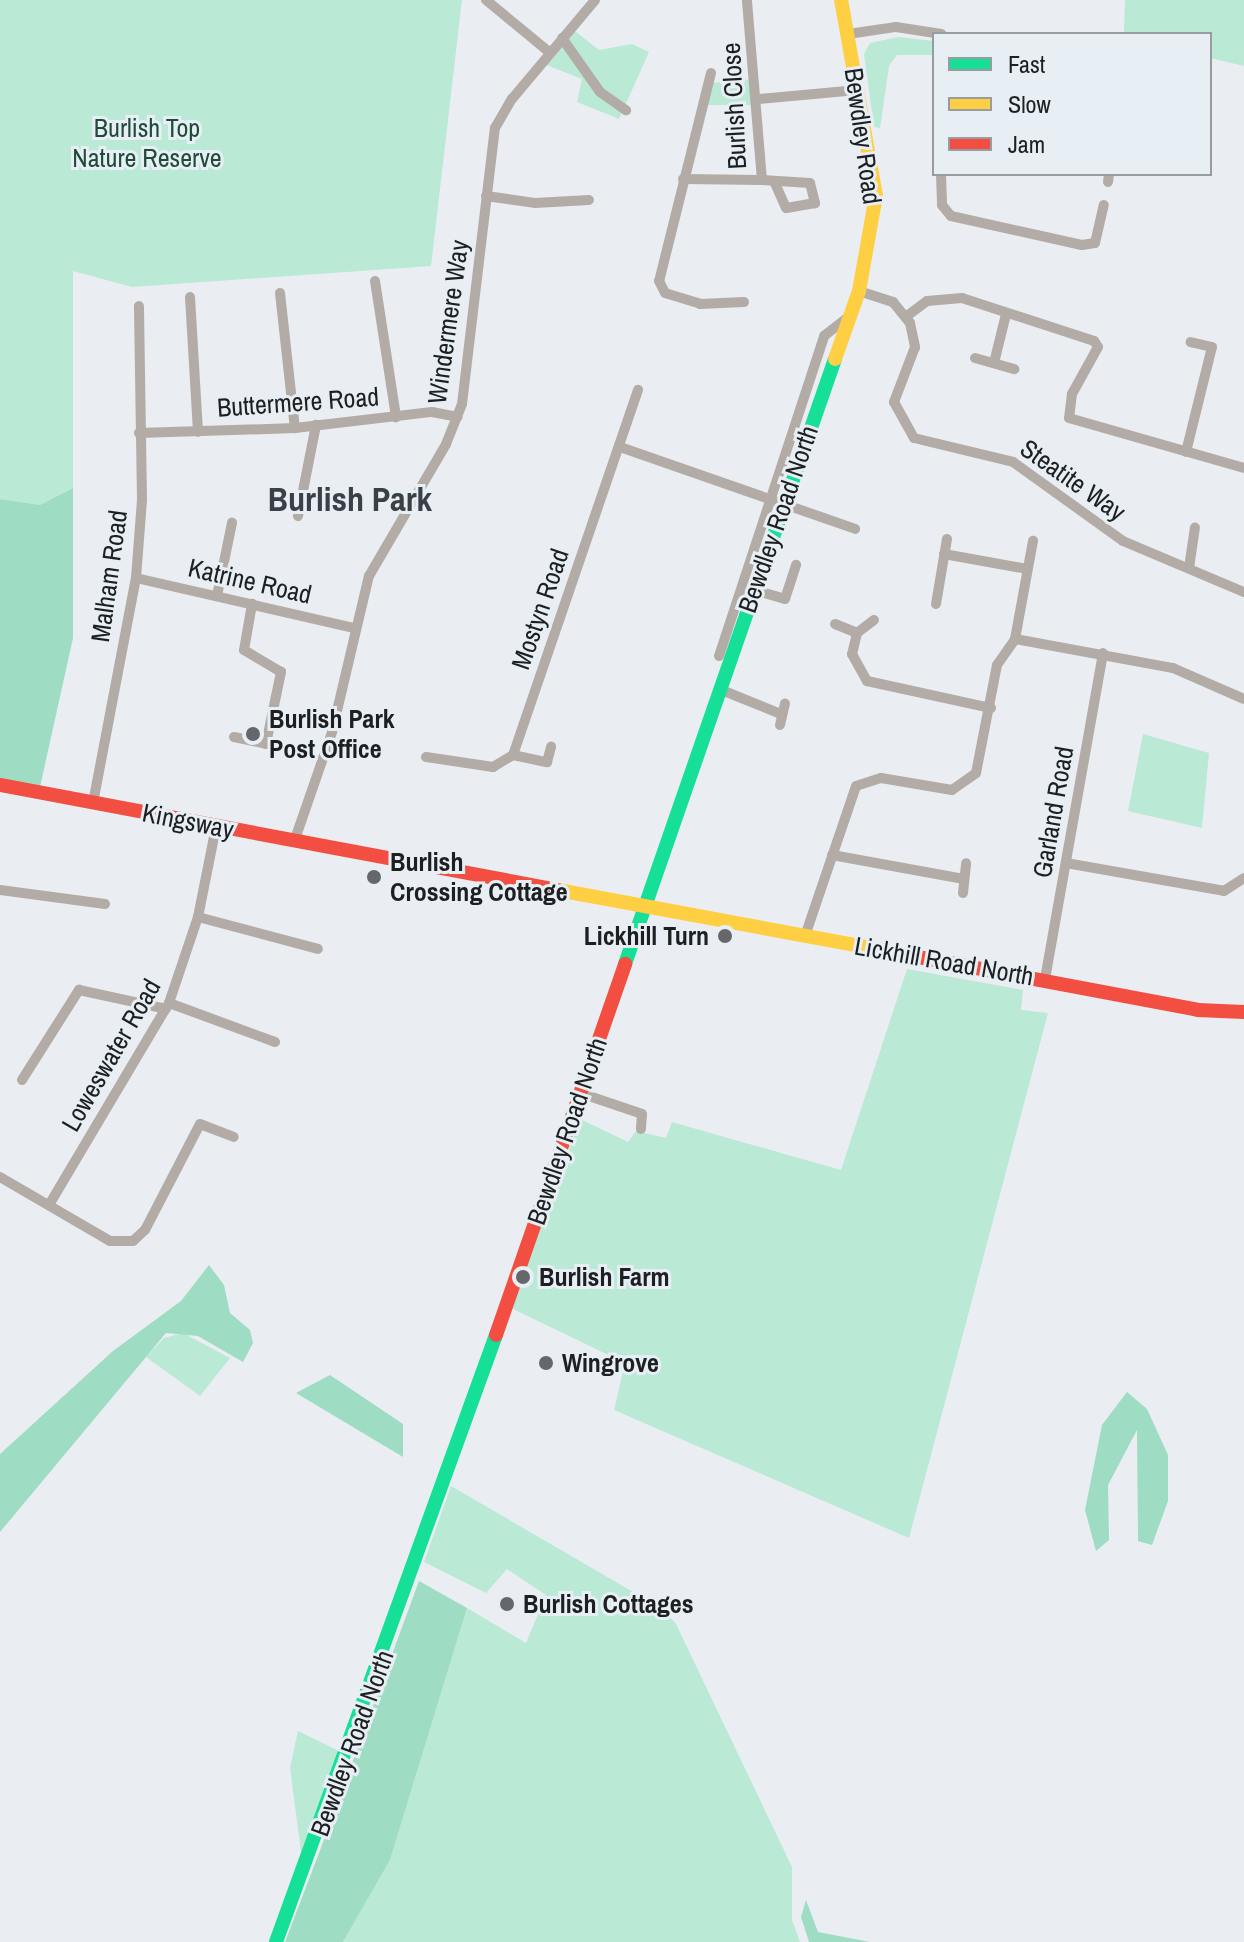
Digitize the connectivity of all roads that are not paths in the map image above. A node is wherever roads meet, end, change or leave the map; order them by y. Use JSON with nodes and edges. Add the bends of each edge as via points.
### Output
{"nodes":[{"id":1,"x":486,"y":0,"type":"edge"},
{"id":2,"x":595,"y":0,"type":"edge"},
{"id":3,"x":747,"y":0,"type":"edge"},
{"id":4,"x":841,"y":0,"type":"edge"},
{"id":5,"x":932,"y":33,"type":"edge"},
{"id":6,"x":848,"y":34,"type":"junction"},
{"id":7,"x":562,"y":38,"type":"junction"},
{"id":8,"x":549,"y":52,"type":"junction"},
{"id":9,"x":711,"y":73,"type":"dead end"},
{"id":10,"x":858,"y":90,"type":"junction"},
{"id":11,"x":759,"y":99,"type":"junction"},
{"id":12,"x":626,"y":110,"type":"dead end"},
{"id":13,"x":941,"y":176,"type":"edge"},
{"id":14,"x":683,"y":179,"type":"junction"},
{"id":15,"x":762,"y":180,"type":"junction"},
{"id":16,"x":775,"y":183,"type":"junction"},
{"id":17,"x":788,"y":184,"type":"junction"},
{"id":18,"x":486,"y":196,"type":"junction"},
{"id":19,"x":780,"y":196,"type":"junction"},
{"id":20,"x":589,"y":200,"type":"dead end"},
{"id":21,"x":1104,"y":205,"type":"dead end"},
{"id":22,"x":375,"y":281,"type":"dead end"},
{"id":23,"x":859,"y":291,"type":"junction"},
{"id":24,"x":280,"y":293,"type":"dead end"},
{"id":25,"x":190,"y":297,"type":"dead end"},
{"id":26,"x":744,"y":302,"type":"dead end"},
{"id":27,"x":139,"y":306,"type":"dead end"},
{"id":28,"x":1006,"y":314,"type":"junction"},
{"id":29,"x":907,"y":316,"type":"junction"},
{"id":30,"x":848,"y":317,"type":"joint"},
{"id":31,"x":1191,"y":342,"type":"dead end"},
{"id":32,"x":1212,"y":347,"type":"junction"},
{"id":33,"x":1224,"y":351,"type":"dead end"},
{"id":34,"x":975,"y":358,"type":"dead end"},
{"id":35,"x":994,"y":363,"type":"junction"},
{"id":36,"x":1014,"y":369,"type":"dead end"},
{"id":37,"x":638,"y":390,"type":"dead end"},
{"id":38,"x":396,"y":417,"type":"junction"},
{"id":39,"x":458,"y":417,"type":"junction"},
{"id":40,"x":316,"y":425,"type":"junction"},
{"id":41,"x":295,"y":428,"type":"junction"},
{"id":42,"x":198,"y":432,"type":"junction"},
{"id":43,"x":139,"y":433,"type":"junction"},
{"id":44,"x":620,"y":447,"type":"junction"},
{"id":45,"x":1186,"y":452,"type":"junction"},
{"id":46,"x":1244,"y":468,"type":"edge"},
{"id":47,"x":776,"y":503,"type":"junction"},
{"id":48,"x":298,"y":516,"type":"dead end"},
{"id":49,"x":232,"y":523,"type":"dead end"},
{"id":50,"x":1195,"y":527,"type":"dead end"},
{"id":51,"x":855,"y":529,"type":"dead end"},
{"id":52,"x":947,"y":539,"type":"dead end"},
{"id":53,"x":1033,"y":541,"type":"dead end"},
{"id":54,"x":944,"y":554,"type":"junction"},
{"id":55,"x":796,"y":565,"type":"dead end"},
{"id":56,"x":1189,"y":568,"type":"junction"},
{"id":57,"x":1027,"y":569,"type":"junction"},
{"id":58,"x":136,"y":578,"type":"junction"},
{"id":59,"x":754,"y":590,"type":"junction"},
{"id":60,"x":1244,"y":592,"type":"edge"},
{"id":61,"x":217,"y":596,"type":"junction"},
{"id":62,"x":252,"y":604,"type":"junction"},
{"id":63,"x":936,"y":604,"type":"dead end"},
{"id":64,"x":874,"y":620,"type":"dead end"},
{"id":65,"x":835,"y":624,"type":"dead end"},
{"id":66,"x":354,"y":628,"type":"junction"},
{"id":67,"x":857,"y":633,"type":"junction"},
{"id":68,"x":1015,"y":639,"type":"junction"},
{"id":69,"x":1103,"y":653,"type":"junction"},
{"id":70,"x":719,"y":656,"type":"dead end"},
{"id":71,"x":719,"y":689,"type":"junction"},
{"id":72,"x":1244,"y":699,"type":"edge"},
{"id":73,"x":991,"y":708,"type":"junction"},
{"id":74,"x":782,"y":715,"type":"dead end"},
{"id":75,"x":234,"y":737,"type":"dead end"},
{"id":76,"x":551,"y":747,"type":"dead end"},
{"id":77,"x":513,"y":755,"type":"junction"},
{"id":78,"x":426,"y":757,"type":"dead end"},
{"id":79,"x":0,"y":785,"type":"edge"},
{"id":80,"x":93,"y":803,"type":"junction"},
{"id":81,"x":216,"y":827,"type":"junction"},
{"id":82,"x":294,"y":842,"type":"junction"},
{"id":83,"x":832,"y":855,"type":"junction"},
{"id":84,"x":966,"y":863,"type":"dead end"},
{"id":85,"x":1066,"y":863,"type":"junction"},
{"id":86,"x":1244,"y":878,"type":"edge"},
{"id":87,"x":964,"y":879,"type":"junction"},
{"id":88,"x":0,"y":890,"type":"edge"},
{"id":89,"x":963,"y":893,"type":"dead end"},
{"id":90,"x":105,"y":904,"type":"dead end"},
{"id":91,"x":644,"y":909,"type":"junction"},
{"id":92,"x":198,"y":917,"type":"junction"},
{"id":93,"x":805,"y":936,"type":"junction"},
{"id":94,"x":318,"y":949,"type":"dead end"},
{"id":95,"x":1045,"y":979,"type":"junction"},
{"id":96,"x":168,"y":1006,"type":"junction"},
{"id":97,"x":1244,"y":1012,"type":"edge"},
{"id":98,"x":275,"y":1042,"type":"dead end"},
{"id":99,"x":22,"y":1080,"type":"dead end"},
{"id":100,"x":580,"y":1093,"type":"junction"},
{"id":101,"x":641,"y":1129,"type":"dead end"},
{"id":102,"x":234,"y":1137,"type":"dead end"},
{"id":103,"x":0,"y":1177,"type":"edge"},
{"id":104,"x":49,"y":1205,"type":"junction"},
{"id":105,"x":276,"y":1942,"type":"edge"}],
"edges":[{"from":1,"to":8,"type":"street"},
{"from":2,"to":7,"type":"street","name":"Windermere Way"},
{"from":3,"to":11,"type":"street","name":"Burlish Close"},
{"from":4,"to":6,"type":"main road","name":"Bewdley Road"},
{"from":5,"to":6,"type":"street","via":[[896,27]]},
{"from":6,"to":10,"type":"main road","name":"Bewdley Road"},
{"from":7,"to":8,"type":"street","name":"Windermere Way"},
{"from":7,"to":12,"type":"street","via":[[600,92]]},
{"from":8,"to":18,"type":"street","name":"Windermere Way","via":[[495,128]]},
{"from":9,"to":14,"type":"street","name":"Burlish Close"},
{"from":10,"to":11,"type":"street"},
{"from":10,"to":23,"type":"main road","name":"Bewdley Road","via":[[876,196]]},
{"from":11,"to":15,"type":"street","name":"Burlish Close"},
{"from":13,"to":21,"type":"street","via":[[942,205],[951,216],[1095,243]]},
{"from":14,"to":15,"type":"street","name":"Burlish Close"},
{"from":14,"to":26,"type":"street","name":"Burlish Close","via":[[660,287],[700,304]]},
{"from":15,"to":16,"type":"street"},
{"from":16,"to":17,"type":"street"},
{"from":16,"to":19,"type":"street"},
{"from":17,"to":19,"type":"street"},
{"from":17,"to":19,"type":"street","via":[[813,186],[813,207],[786,208]]},
{"from":18,"to":20,"type":"street","via":[[535,203]]},
{"from":18,"to":39,"type":"street","name":"Windermere Way"},
{"from":22,"to":38,"type":"street"},
{"from":23,"to":29,"type":"street","via":[[893,302]]},
{"from":23,"to":30,"type":"main road","name":"Bewdley Road"},
{"from":24,"to":41,"type":"street"},
{"from":25,"to":42,"type":"street"},
{"from":27,"to":43,"type":"street","name":"Malham Road"},
{"from":28,"to":29,"type":"street","via":[[950,297],[919,304]]},
{"from":28,"to":35,"type":"street"},
{"from":28,"to":45,"type":"street","via":[[1094,341],[1098,347],[1072,394],[1069,418]]},
{"from":29,"to":56,"type":"street","name":"Steatite Way","via":[[915,347],[894,402],[908,433],[928,443],[1013,462],[1123,541]]},
{"from":30,"to":47,"type":"main road","name":"Bewdley Road North"},
{"from":31,"to":32,"type":"street"},
{"from":32,"to":33,"type":"street"},
{"from":32,"to":45,"type":"street"},
{"from":34,"to":35,"type":"street"},
{"from":35,"to":36,"type":"street"},
{"from":37,"to":44,"type":"street","name":"Mostyn Road"},
{"from":38,"to":39,"type":"street","name":"Buttermere Road","via":[[432,412]]},
{"from":38,"to":40,"type":"street","name":"Buttermere Road"},
{"from":39,"to":66,"type":"street","name":"Windermere Way","via":[[374,567]]},
{"from":40,"to":41,"type":"street","name":"Buttermere Road"},
{"from":40,"to":48,"type":"street"},
{"from":41,"to":42,"type":"street","name":"Buttermere Road"},
{"from":42,"to":43,"type":"street","name":"Buttermere Road"},
{"from":43,"to":58,"type":"street","name":"Malham Road"},
{"from":44,"to":47,"type":"street"},
{"from":44,"to":77,"type":"street","name":"Mostyn Road"},
{"from":45,"to":46,"type":"street"},
{"from":47,"to":51,"type":"street"},
{"from":47,"to":59,"type":"main road","name":"Bewdley Road North"},
{"from":47,"to":70,"type":"street"},
{"from":49,"to":61,"type":"street"},
{"from":50,"to":56,"type":"street"},
{"from":52,"to":54,"type":"street"},
{"from":53,"to":57,"type":"street"},
{"from":54,"to":57,"type":"street"},
{"from":54,"to":63,"type":"street"},
{"from":55,"to":59,"type":"street","via":[[785,599]]},
{"from":56,"to":60,"type":"street","name":"Steatite Way"},
{"from":57,"to":68,"type":"street"},
{"from":58,"to":61,"type":"street","name":"Katrine Road"},
{"from":58,"to":80,"type":"street","name":"Malham Road"},
{"from":59,"to":71,"type":"main road","name":"Bewdley Road North"},
{"from":61,"to":62,"type":"street","name":"Katrine Road"},
{"from":62,"to":66,"type":"street","name":"Katrine Road"},
{"from":62,"to":75,"type":"street","via":[[244,650],[281,672],[266,744]]},
{"from":64,"to":67,"type":"street"},
{"from":65,"to":67,"type":"street"},
{"from":66,"to":82,"type":"street","name":"Windermere Way","via":[[332,732]]},
{"from":67,"to":73,"type":"street","via":[[852,654],[867,681]]},
{"from":68,"to":69,"type":"street"},
{"from":68,"to":73,"type":"street","via":[[1000,655]]},
{"from":69,"to":72,"type":"street","via":[[1173,668]]},
{"from":69,"to":85,"type":"street","name":"Garland Road"},
{"from":71,"to":74,"type":"street"},
{"from":71,"to":91,"type":"main road","name":"Bewdley Road North"},
{"from":73,"to":83,"type":"street","via":[[976,773],[967,784],[952,790],[863,781],[851,795]]},
{"from":76,"to":77,"type":"street","via":[[547,762]]},
{"from":77,"to":78,"type":"street","via":[[493,767]]},
{"from":79,"to":80,"type":"main road","name":"Kingsway"},
{"from":80,"to":81,"type":"main road","name":"Kingsway"},
{"from":81,"to":82,"type":"main road","name":"Kingsway"},
{"from":81,"to":92,"type":"street","name":"Loweswater Road"},
{"from":82,"to":91,"type":"main road","name":"Kingsway"},
{"from":83,"to":87,"type":"street"},
{"from":83,"to":93,"type":"street"},
{"from":84,"to":87,"type":"street"},
{"from":85,"to":86,"type":"street","via":[[1224,891]]},
{"from":85,"to":95,"type":"street","name":"Garland Road"},
{"from":87,"to":89,"type":"street"},
{"from":88,"to":90,"type":"street"},
{"from":91,"to":93,"type":"main road","name":"Lickhill Road North"},
{"from":91,"to":100,"type":"main road","name":"Bewdley Road North"},
{"from":92,"to":94,"type":"street"},
{"from":92,"to":96,"type":"street","name":"Loweswater Road"},
{"from":93,"to":95,"type":"main road","name":"Lickhill Road North"},
{"from":95,"to":97,"type":"main road","name":"Lickhill Road North","via":[[1198,1010]]},
{"from":96,"to":98,"type":"street"},
{"from":96,"to":99,"type":"street","via":[[79,990]]},
{"from":96,"to":104,"type":"street","name":"Loweswater Road"},
{"from":100,"to":101,"type":"street","via":[[642,1114]]},
{"from":100,"to":105,"type":"main road","name":"Bewdley Road North","via":[[392,1635]]},
{"from":102,"to":104,"type":"street","via":[[200,1124],[145,1230],[133,1241],[110,1241]]},
{"from":103,"to":104,"type":"street"}]}
